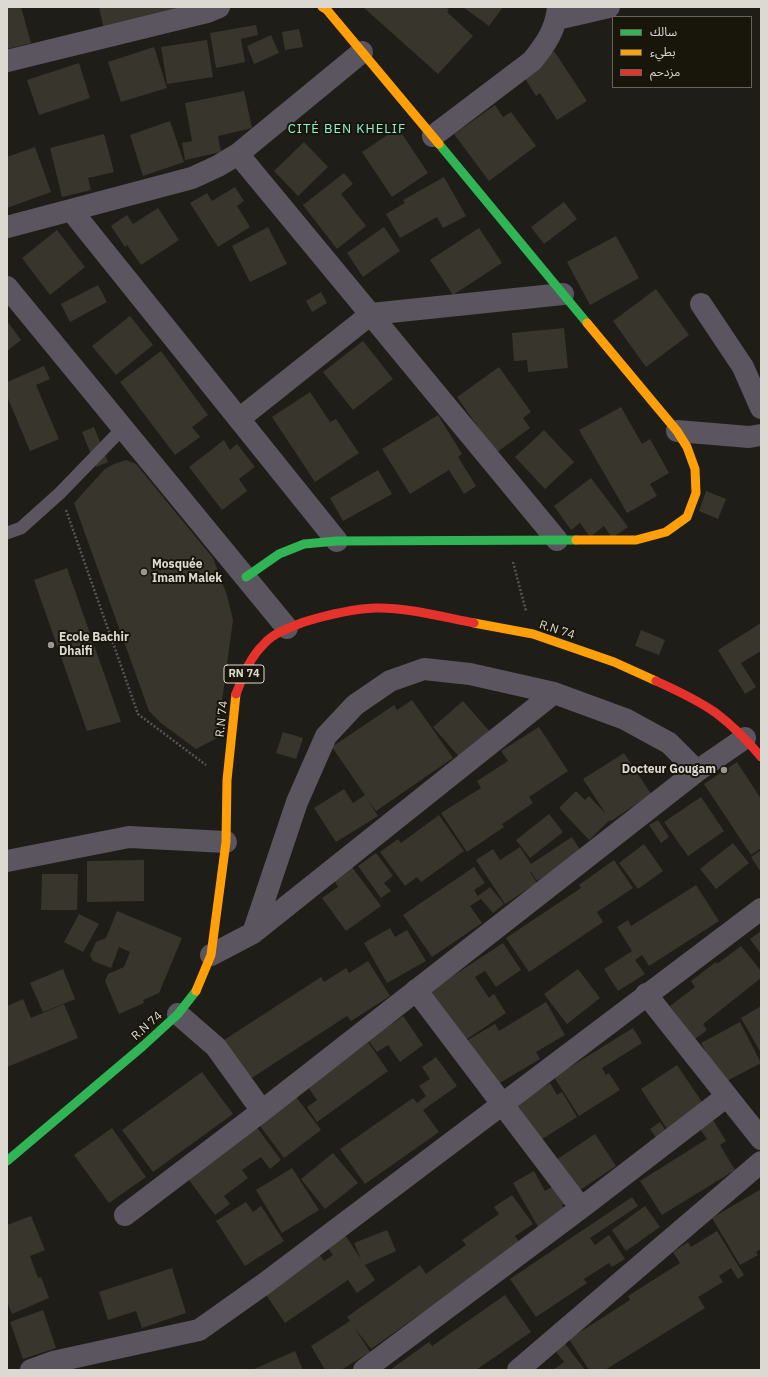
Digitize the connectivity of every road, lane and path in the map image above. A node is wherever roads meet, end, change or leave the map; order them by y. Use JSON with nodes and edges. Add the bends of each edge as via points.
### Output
{"nodes":[{"id":1,"x":219,"y":7,"type":"edge"},
{"id":2,"x":322,"y":7,"type":"edge"},
{"id":3,"x":609,"y":7,"type":"edge"},
{"id":4,"x":557,"y":13,"type":"edge"},
{"id":5,"x":362,"y":52,"type":"junction"},
{"id":6,"x":7,"y":61,"type":"edge"},
{"id":7,"x":433,"y":136,"type":"junction"},
{"id":8,"x":238,"y":154,"type":"junction"},
{"id":9,"x":71,"y":210,"type":"junction"},
{"id":10,"x":7,"y":227,"type":"edge"},
{"id":11,"x":7,"y":286,"type":"edge"},
{"id":12,"x":563,"y":294,"type":"junction"},
{"id":13,"x":701,"y":304,"type":"dead end"},
{"id":14,"x":371,"y":314,"type":"junction"},
{"id":15,"x":761,"y":408,"type":"edge"},
{"id":16,"x":239,"y":419,"type":"junction"},
{"id":17,"x":123,"y":428,"type":"junction"},
{"id":18,"x":677,"y":431,"type":"junction"},
{"id":19,"x":761,"y":435,"type":"edge"},
{"id":20,"x":60,"y":493,"type":"junction"},
{"id":21,"x":7,"y":533,"type":"edge"},
{"id":22,"x":506,"y":540,"type":"junction"},
{"id":23,"x":557,"y":540,"type":"junction"},
{"id":24,"x":337,"y":541,"type":"junction"},
{"id":25,"x":246,"y":577,"type":"junction"},
{"id":26,"x":287,"y":628,"type":"junction"},
{"id":27,"x":533,"y":634,"type":"junction"},
{"id":28,"x":554,"y":692,"type":"junction"},
{"id":29,"x":745,"y":738,"type":"junction"},
{"id":30,"x":761,"y":757,"type":"edge"},
{"id":31,"x":697,"y":771,"type":"junction"},
{"id":32,"x":227,"y":780,"type":"junction"},
{"id":33,"x":226,"y":842,"type":"junction"},
{"id":34,"x":7,"y":860,"type":"edge"},
{"id":35,"x":761,"y":909,"type":"edge"},
{"id":36,"x":253,"y":933,"type":"junction"},
{"id":37,"x":211,"y":955,"type":"junction"},
{"id":38,"x":416,"y":990,"type":"junction"},
{"id":39,"x":646,"y":994,"type":"junction"},
{"id":40,"x":178,"y":1014,"type":"junction"},
{"id":41,"x":727,"y":1096,"type":"junction"},
{"id":42,"x":502,"y":1104,"type":"junction"},
{"id":43,"x":262,"y":1111,"type":"junction"},
{"id":44,"x":761,"y":1138,"type":"edge"},
{"id":45,"x":7,"y":1161,"type":"edge"},
{"id":46,"x":761,"y":1162,"type":"edge"},
{"id":47,"x":581,"y":1208,"type":"junction"},
{"id":48,"x":125,"y":1215,"type":"dead end"},
{"id":49,"x":31,"y":1370,"type":"edge"},
{"id":50,"x":364,"y":1370,"type":"edge"},
{"id":51,"x":518,"y":1370,"type":"edge"}],
"edges":[{"from":1,"to":6,"type":"street"},
{"from":2,"to":5,"type":"main road"},
{"from":3,"to":4,"type":"street"},
{"from":4,"to":7,"type":"street","via":[[544,46],[532,60]]},
{"from":5,"to":7,"type":"main road"},
{"from":5,"to":8,"type":"street"},
{"from":7,"to":12,"type":"main road"},
{"from":8,"to":9,"type":"street","via":[[192,178]]},
{"from":8,"to":14,"type":"street"},
{"from":9,"to":10,"type":"street"},
{"from":9,"to":16,"type":"street"},
{"from":11,"to":17,"type":"street"},
{"from":12,"to":14,"type":"street"},
{"from":12,"to":18,"type":"main road"},
{"from":13,"to":15,"type":"street","via":[[743,367]]},
{"from":14,"to":16,"type":"street"},
{"from":14,"to":23,"type":"street"},
{"from":16,"to":24,"type":"street"},
{"from":17,"to":20,"type":"lane"},
{"from":17,"to":25,"type":"street"},
{"from":18,"to":19,"type":"street","via":[[749,437]]},
{"from":18,"to":23,"type":"main road","via":[[687,447],[695,469],[696,493],[687,518],[666,532],[636,540]]},
{"from":20,"to":21,"type":"lane","via":[[21,528]]},
{"from":20,"to":32,"type":"path","via":[[138,714]]},
{"from":22,"to":23,"type":"main road"},
{"from":22,"to":24,"type":"main road"},
{"from":22,"to":27,"type":"path"},
{"from":24,"to":25,"type":"main road","via":[[304,544],[279,554]]},
{"from":25,"to":26,"type":"street"},
{"from":26,"to":27,"type":"main road","name":"R.N 74","number":"RN 74","via":[[320,616],[375,608],[438,616]]},
{"from":26,"to":32,"type":"main road","name":"R.N 74","number":"RN 74","via":[[264,643],[246,668],[236,694]]},
{"from":27,"to":29,"type":"main road","name":"R.N 74","number":"RN 74","via":[[614,662],[674,689],[716,713]]},
{"from":28,"to":31,"type":"street","via":[[625,719],[669,742]]},
{"from":28,"to":36,"type":"street"},
{"from":28,"to":36,"type":"street","via":[[470,674],[424,669],[390,681],[355,705],[326,736],[297,802]]},
{"from":29,"to":30,"type":"main road","name":"R.N 74","number":"RN 74"},
{"from":29,"to":31,"type":"street"},
{"from":31,"to":38,"type":"street"},
{"from":32,"to":33,"type":"main road","name":"R.N 74","number":"RN 74"},
{"from":33,"to":34,"type":"street","via":[[129,837]]},
{"from":33,"to":37,"type":"main road","name":"R.N 74","number":"RN 74"},
{"from":35,"to":39,"type":"street"},
{"from":36,"to":37,"type":"street"},
{"from":37,"to":40,"type":"main road","name":"R.N 74","number":"RN 74","via":[[198,988]]},
{"from":38,"to":42,"type":"street"},
{"from":38,"to":43,"type":"street"},
{"from":39,"to":41,"type":"street"},
{"from":39,"to":42,"type":"street"},
{"from":40,"to":43,"type":"street","via":[[216,1047]]},
{"from":40,"to":45,"type":"main road","name":"R.N 74","number":"RN 74"},
{"from":41,"to":44,"type":"street"},
{"from":41,"to":47,"type":"street"},
{"from":42,"to":47,"type":"street"},
{"from":42,"to":49,"type":"street","via":[[199,1330],[53,1362]]},
{"from":43,"to":48,"type":"street"},
{"from":46,"to":51,"type":"street"},
{"from":47,"to":50,"type":"street"}]}
